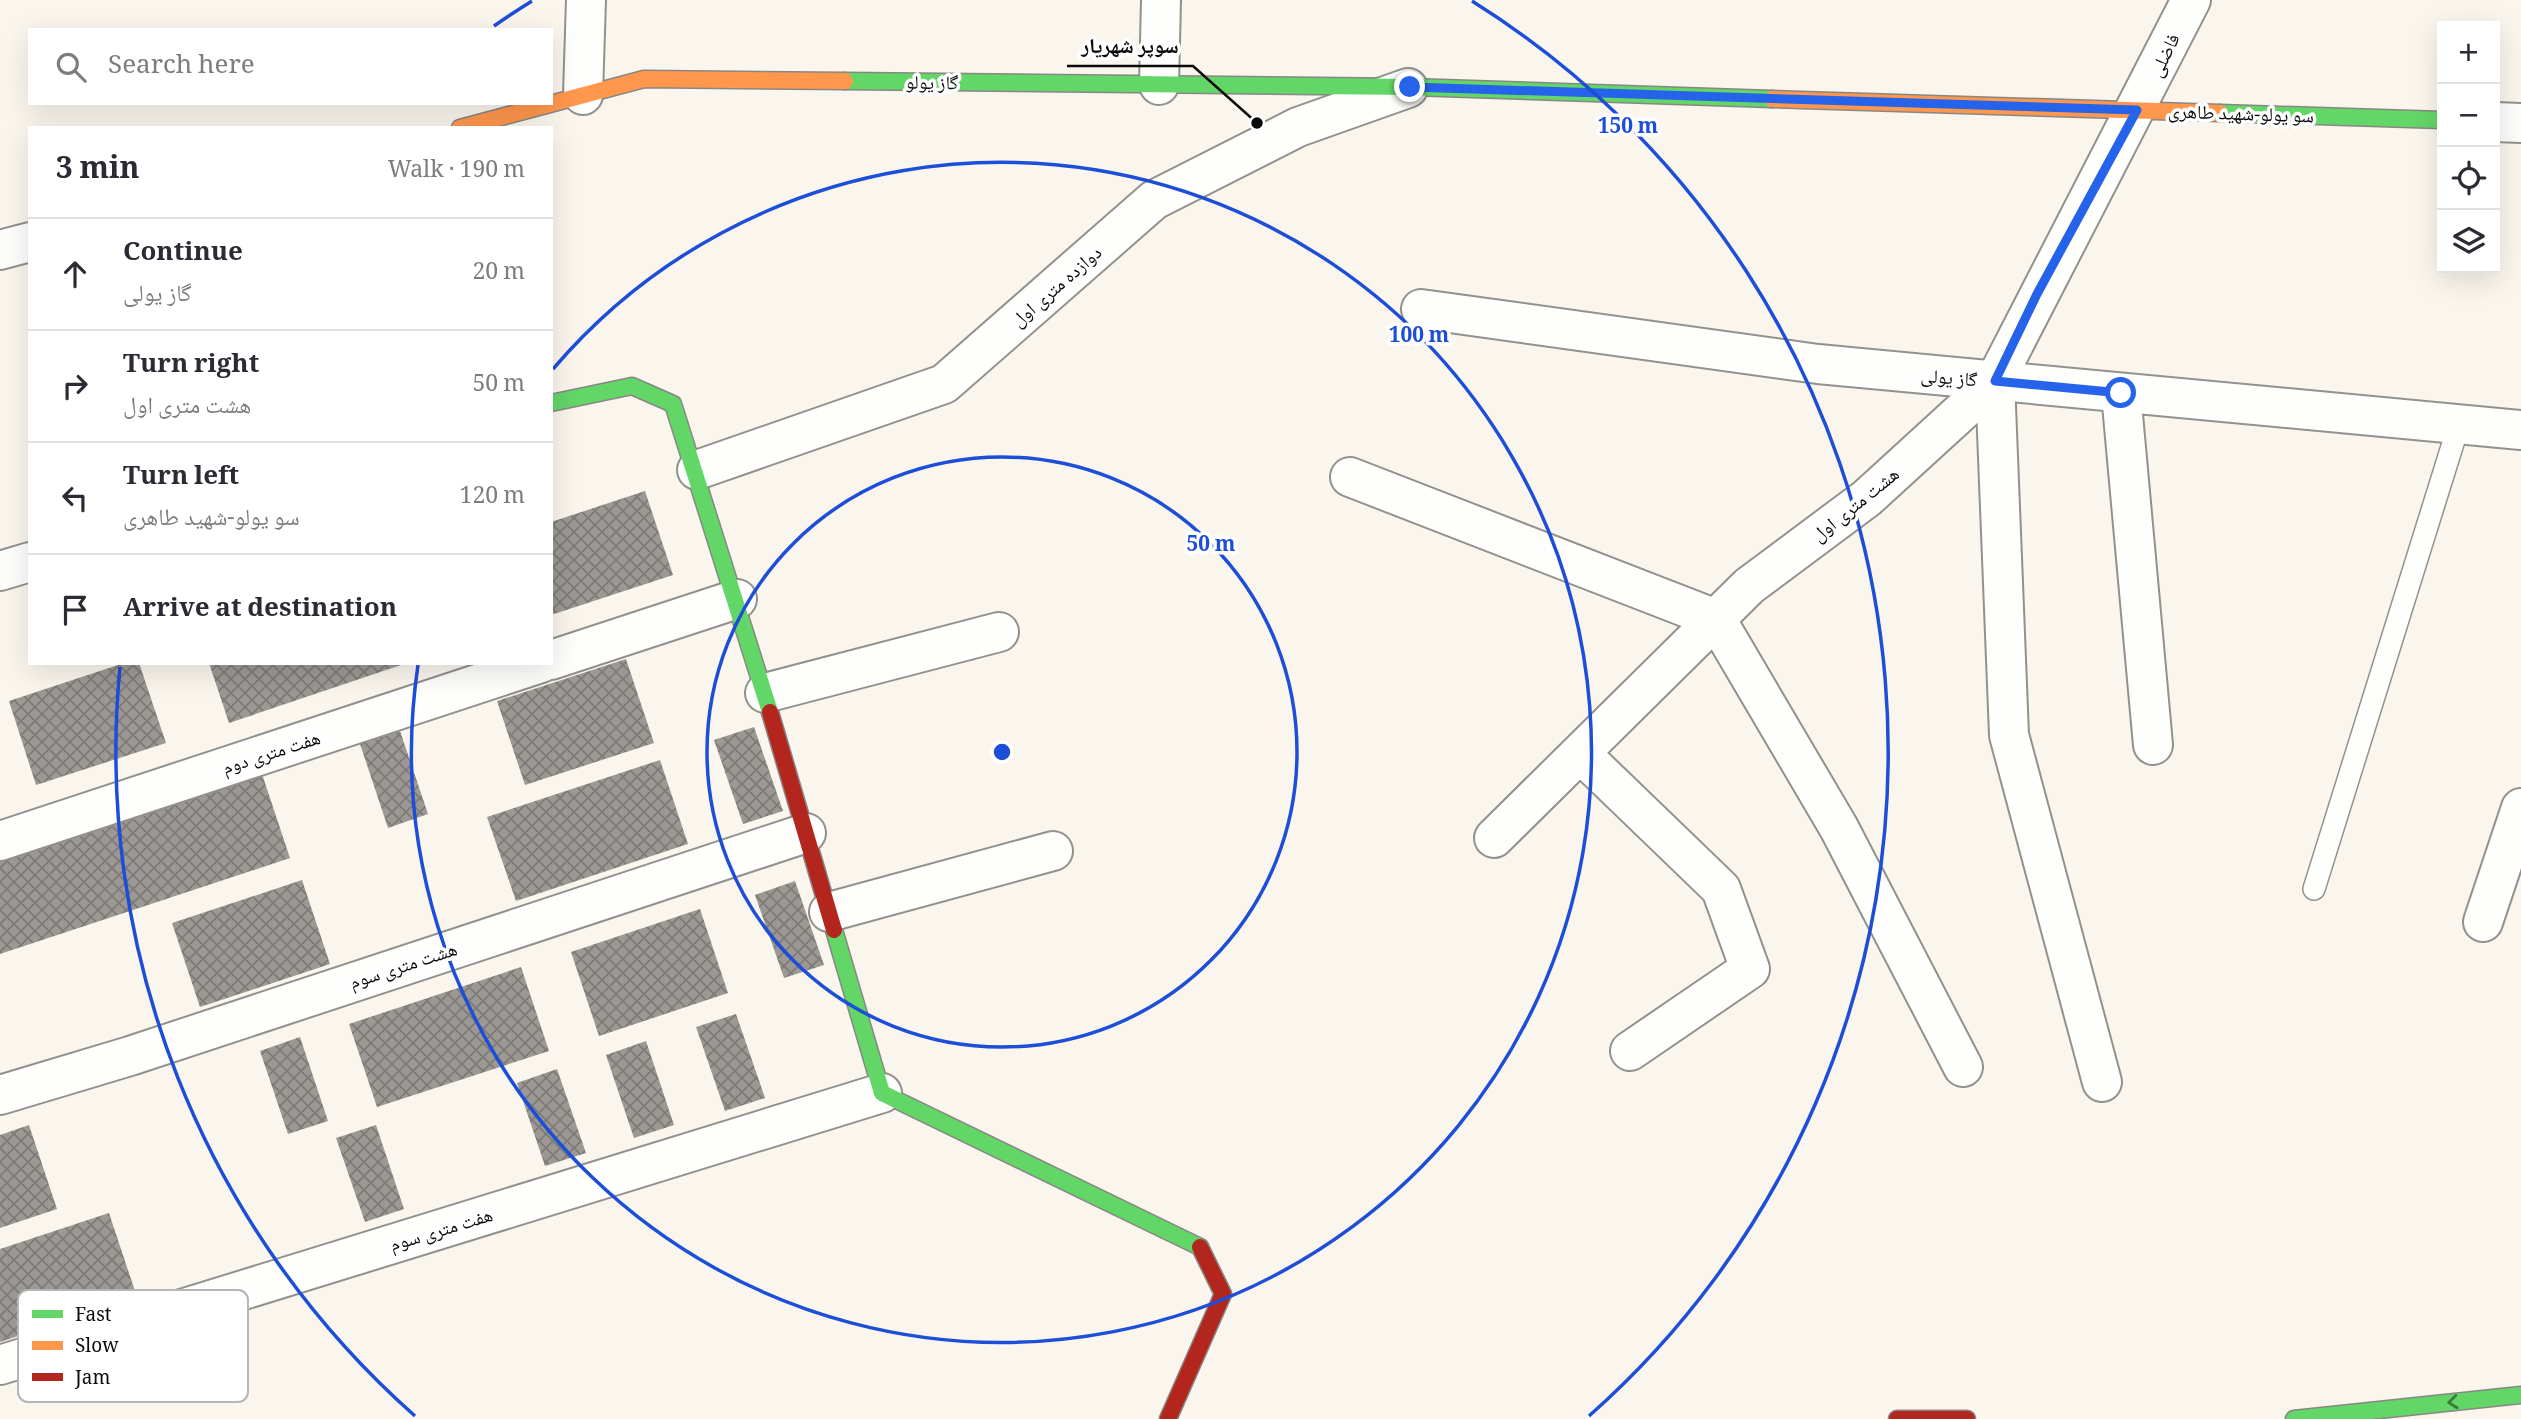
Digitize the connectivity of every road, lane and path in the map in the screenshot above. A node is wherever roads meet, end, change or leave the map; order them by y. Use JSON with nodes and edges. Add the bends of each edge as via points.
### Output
{"nodes":[{"id":1,"x":586,"y":0,"type":"edge"},
{"id":2,"x":1161,"y":0,"type":"edge"},
{"id":3,"x":2191,"y":0,"type":"edge"},
{"id":4,"x":1159,"y":85,"type":"junction"},
{"id":5,"x":1410,"y":87,"type":"junction"},
{"id":6,"x":583,"y":95,"type":"junction"},
{"id":7,"x":553,"y":103,"type":"edge"},
{"id":8,"x":546,"y":105,"type":"edge"},
{"id":9,"x":2137,"y":110,"type":"junction"},
{"id":10,"x":2437,"y":120,"type":"edge"},
{"id":11,"x":2500,"y":122,"type":"edge"},
{"id":12,"x":2521,"y":123,"type":"edge"},
{"id":13,"x":467,"y":126,"type":"edge"},
{"id":14,"x":28,"y":243,"type":"edge"},
{"id":15,"x":0,"y":250,"type":"edge"},
{"id":16,"x":1421,"y":309,"type":"dead end"},
{"id":17,"x":1995,"y":381,"type":"junction"},
{"id":18,"x":2121,"y":393,"type":"junction"},
{"id":19,"x":553,"y":403,"type":"edge"},
{"id":20,"x":2459,"y":424,"type":"junction"},
{"id":21,"x":2521,"y":430,"type":"edge"},
{"id":22,"x":697,"y":470,"type":"junction"},
{"id":23,"x":1350,"y":477,"type":"dead end"},
{"id":24,"x":28,"y":563,"type":"edge"},
{"id":25,"x":0,"y":571,"type":"edge"},
{"id":26,"x":737,"y":599,"type":"junction"},
{"id":27,"x":1716,"y":619,"type":"junction"},
{"id":28,"x":999,"y":632,"type":"dead end"},
{"id":29,"x":553,"y":659,"type":"edge"},
{"id":30,"x":535,"y":665,"type":"edge"},
{"id":31,"x":765,"y":693,"type":"junction"},
{"id":32,"x":2153,"y":745,"type":"dead end"},
{"id":33,"x":1580,"y":753,"type":"junction"},
{"id":34,"x":2521,"y":808,"type":"edge"},
{"id":35,"x":806,"y":833,"type":"junction"},
{"id":36,"x":1494,"y":838,"type":"dead end"},
{"id":37,"x":0,"y":841,"type":"edge"},
{"id":38,"x":1053,"y":851,"type":"dead end"},
{"id":39,"x":2314,"y":889,"type":"dead end"},
{"id":40,"x":829,"y":912,"type":"junction"},
{"id":41,"x":2483,"y":922,"type":"dead end"},
{"id":42,"x":1630,"y":1051,"type":"dead end"},
{"id":43,"x":1963,"y":1067,"type":"dead end"},
{"id":44,"x":2102,"y":1082,"type":"dead end"},
{"id":45,"x":882,"y":1093,"type":"junction"},
{"id":46,"x":0,"y":1095,"type":"edge"},
{"id":47,"x":243,"y":1290,"type":"edge"},
{"id":48,"x":18,"y":1359,"type":"edge"},
{"id":49,"x":0,"y":1365,"type":"edge"},
{"id":50,"x":2521,"y":1395,"type":"edge"},
{"id":51,"x":1168,"y":1419,"type":"edge"},
{"id":52,"x":1897,"y":1419,"type":"edge"},
{"id":53,"x":1967,"y":1419,"type":"edge"},
{"id":54,"x":2294,"y":1419,"type":"edge"}],
"edges":[{"from":1,"to":6,"type":"street"},
{"from":2,"to":4,"type":"street"},
{"from":3,"to":9,"type":"street","name":"فاضلی"},
{"from":4,"to":5,"type":"main road","name":"گاز یولو"},
{"from":4,"to":6,"type":"main road","name":"گاز یولو","via":[[644,79]]},
{"from":5,"to":9,"type":"main road","name":"سو یولو-شهید طاهری"},
{"from":5,"to":22,"type":"street","name":"دوازده متری اول","via":[[1298,127],[1154,200],[944,384]]},
{"from":6,"to":7,"type":"main road","name":"گاز یولو"},
{"from":8,"to":13,"type":"main road","name":"گاز یولو"},
{"from":9,"to":10,"type":"main road","name":"سو یولو-شهید طاهری"},
{"from":9,"to":17,"type":"street","name":"هشت متری اول"},
{"from":11,"to":12,"type":"street"},
{"from":14,"to":15,"type":"street"},
{"from":16,"to":17,"type":"street","name":"گاز یولی","via":[[1818,365]]},
{"from":17,"to":18,"type":"street","name":"گاز یولی"},
{"from":17,"to":27,"type":"street","name":"هشت متری اول","via":[[1867,498],[1749,586]]},
{"from":17,"to":44,"type":"street","via":[[2009,735]]},
{"from":18,"to":20,"type":"street","name":"گاز یولی"},
{"from":18,"to":32,"type":"street"},
{"from":19,"to":22,"type":"main road","via":[[632,386],[673,404]]},
{"from":20,"to":21,"type":"street","name":"گاز یولی"},
{"from":20,"to":39,"type":"lane"},
{"from":22,"to":26,"type":"main road"},
{"from":23,"to":27,"type":"street"},
{"from":24,"to":25,"type":"street"},
{"from":26,"to":29,"type":"street"},
{"from":26,"to":31,"type":"main road"},
{"from":27,"to":33,"type":"street","name":"هشت متری اول"},
{"from":27,"to":43,"type":"street","via":[[1839,828]]},
{"from":28,"to":31,"type":"street"},
{"from":30,"to":37,"type":"street","name":"هفت متری دوم"},
{"from":31,"to":35,"type":"main road"},
{"from":33,"to":36,"type":"street","name":"هشت متری اول"},
{"from":33,"to":42,"type":"street","via":[[1721,889],[1750,969]]},
{"from":34,"to":41,"type":"street"},
{"from":35,"to":40,"type":"main road"},
{"from":35,"to":46,"type":"street","name":"هشت متری سوم"},
{"from":38,"to":40,"type":"street"},
{"from":40,"to":45,"type":"main road"},
{"from":45,"to":47,"type":"street","name":"هفت متری سوم"},
{"from":45,"to":51,"type":"main road","via":[[1199,1245],[1223,1294]]},
{"from":48,"to":49,"type":"street","name":"هفت متری سوم"},
{"from":50,"to":54,"type":"main road","one_way":true},
{"from":52,"to":53,"type":"main road"}]}
